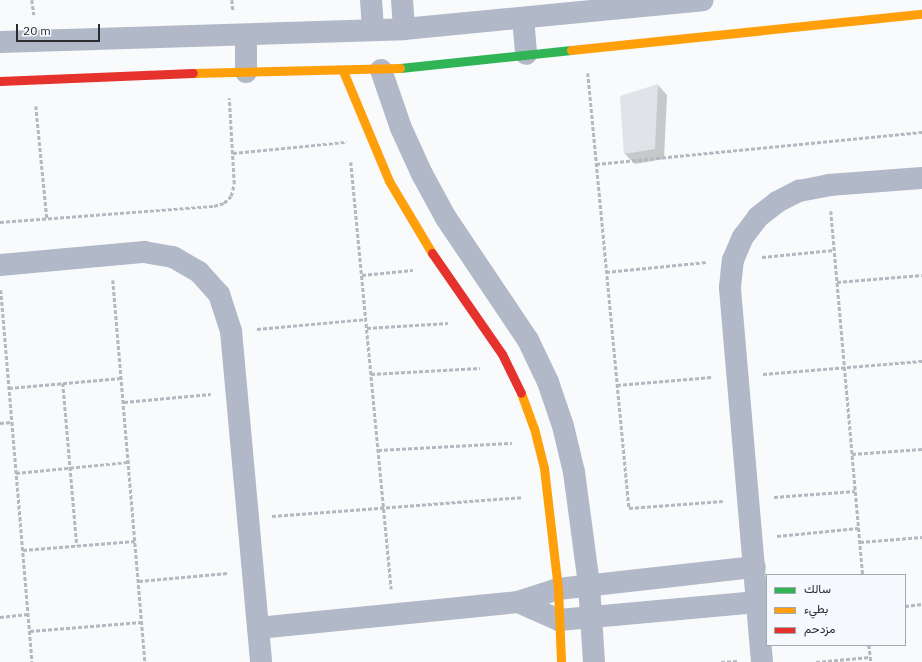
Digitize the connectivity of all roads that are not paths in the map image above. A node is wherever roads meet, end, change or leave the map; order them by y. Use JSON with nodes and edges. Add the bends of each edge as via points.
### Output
{"nodes":[{"id":1,"x":370,"y":0,"type":"edge"},
{"id":2,"x":402,"y":0,"type":"edge"},
{"id":3,"x":703,"y":0,"type":"edge"},
{"id":4,"x":922,"y":14,"type":"edge"},
{"id":5,"x":522,"y":18,"type":"junction"},
{"id":6,"x":404,"y":29,"type":"junction"},
{"id":7,"x":373,"y":30,"type":"junction"},
{"id":8,"x":246,"y":35,"type":"junction"},
{"id":9,"x":0,"y":42,"type":"edge"},
{"id":10,"x":526,"y":54,"type":"junction"},
{"id":11,"x":381,"y":70,"type":"junction"},
{"id":12,"x":343,"y":71,"type":"junction"},
{"id":13,"x":237,"y":72,"type":"junction"},
{"id":14,"x":0,"y":81,"type":"edge"},
{"id":15,"x":922,"y":178,"type":"edge"},
{"id":16,"x":0,"y":265,"type":"edge"},
{"id":17,"x":755,"y":567,"type":"junction"},
{"id":18,"x":589,"y":585,"type":"junction"},
{"id":19,"x":558,"y":589,"type":"junction"},
{"id":20,"x":518,"y":602,"type":"junction"},
{"id":21,"x":757,"y":602,"type":"junction"},
{"id":22,"x":591,"y":617,"type":"junction"},
{"id":23,"x":559,"y":620,"type":"junction"},
{"id":24,"x":258,"y":628,"type":"junction"},
{"id":25,"x":261,"y":662,"type":"edge"},
{"id":26,"x":561,"y":662,"type":"edge"},
{"id":27,"x":594,"y":662,"type":"edge"},
{"id":28,"x":762,"y":662,"type":"edge"}],
"edges":[{"from":1,"to":7,"type":"street"},
{"from":2,"to":6,"type":"street"},
{"from":3,"to":5,"type":"street"},
{"from":4,"to":10,"type":"street"},
{"from":5,"to":6,"type":"street"},
{"from":5,"to":10,"type":"street"},
{"from":6,"to":7,"type":"street"},
{"from":7,"to":8,"type":"street"},
{"from":8,"to":9,"type":"street"},
{"from":8,"to":13,"type":"street"},
{"from":10,"to":11,"type":"street"},
{"from":11,"to":12,"type":"street"},
{"from":11,"to":18,"type":"street","via":[[401,128],[422,174],[446,218],[528,340],[548,382],[563,426],[574,472]]},
{"from":12,"to":13,"type":"street"},
{"from":12,"to":19,"type":"street","via":[[389,181],[442,267],[480,321],[520,390],[538,442]]},
{"from":13,"to":14,"type":"street"},
{"from":15,"to":17,"type":"street","via":[[829,185],[799,191],[777,202],[758,217],[743,237],[733,260],[730,287]]},
{"from":16,"to":24,"type":"street","via":[[144,252],[173,257],[199,272],[219,294],[231,331]]},
{"from":17,"to":18,"type":"street"},
{"from":17,"to":21,"type":"street"},
{"from":18,"to":19,"type":"street"},
{"from":18,"to":22,"type":"street"},
{"from":19,"to":20,"type":"street"},
{"from":19,"to":23,"type":"street"},
{"from":20,"to":23,"type":"street"},
{"from":20,"to":24,"type":"street"},
{"from":21,"to":22,"type":"street"},
{"from":21,"to":28,"type":"street"},
{"from":22,"to":23,"type":"street"},
{"from":22,"to":27,"type":"street"},
{"from":23,"to":26,"type":"street"},
{"from":24,"to":25,"type":"street"}]}
